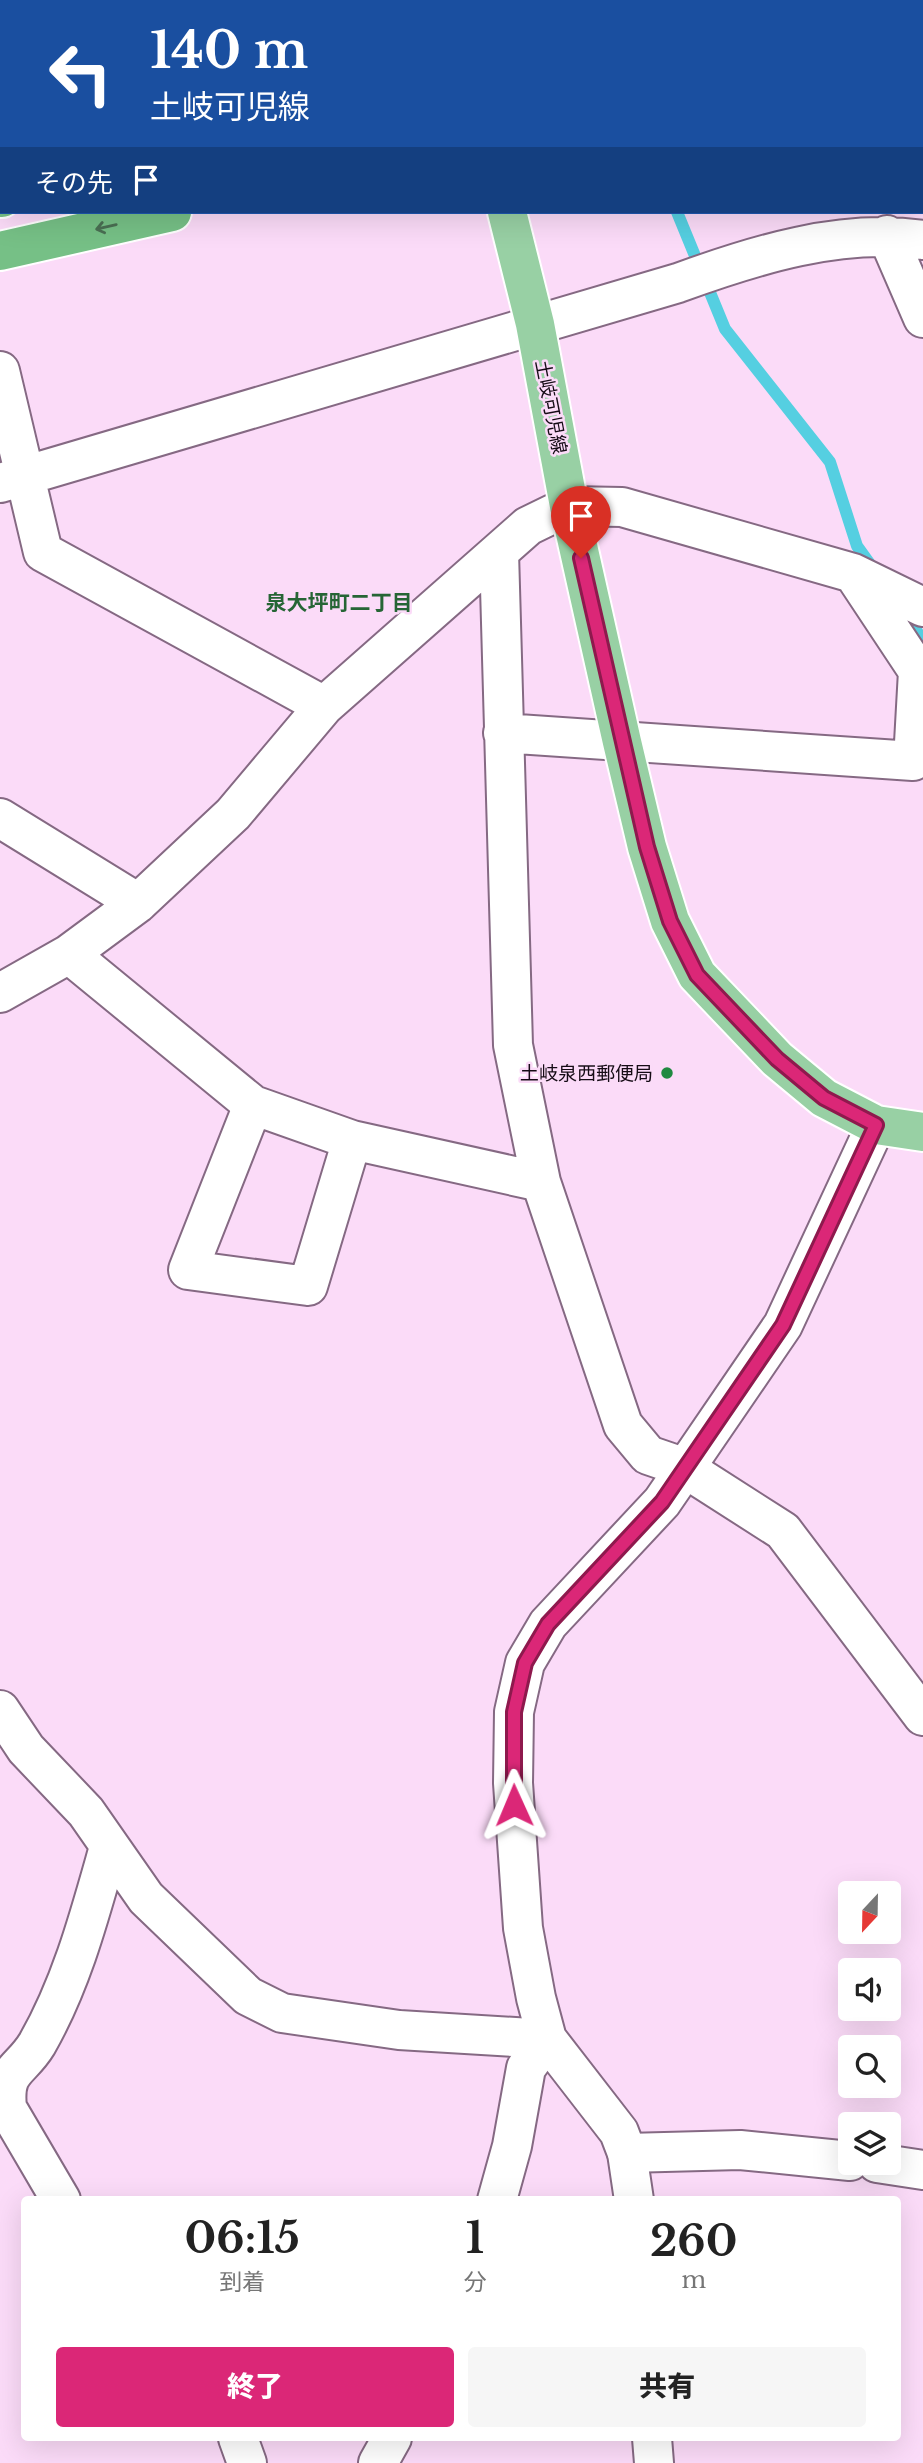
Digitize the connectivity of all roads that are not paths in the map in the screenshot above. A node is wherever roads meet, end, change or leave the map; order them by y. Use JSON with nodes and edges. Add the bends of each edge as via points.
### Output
{"nodes":[{"id":1,"x":163,"y":214,"type":"edge"},
{"id":2,"x":508,"y":214,"type":"edge"},
{"id":3,"x":905,"y":238,"type":"edge"},
{"id":4,"x":0,"y":251,"type":"edge"},
{"id":5,"x":923,"y":318,"type":"edge"},
{"id":6,"x":535,"y":324,"type":"junction"},
{"id":7,"x":0,"y":371,"type":"edge"},
{"id":8,"x":12,"y":479,"type":"edge"},
{"id":9,"x":569,"y":506,"type":"junction"},
{"id":10,"x":499,"y":552,"type":"junction"},
{"id":11,"x":853,"y":573,"type":"junction"},
{"id":12,"x":923,"y":607,"type":"edge"},
{"id":13,"x":324,"y":706,"type":"junction"},
{"id":14,"x":503,"y":733,"type":"junction"},
{"id":15,"x":622,"y":742,"type":"junction"},
{"id":16,"x":0,"y":818,"type":"edge"},
{"id":17,"x":138,"y":903,"type":"junction"},
{"id":18,"x":69,"y":954,"type":"junction"},
{"id":19,"x":0,"y":993,"type":"edge"},
{"id":20,"x":253,"y":1105,"type":"junction"},
{"id":21,"x":876,"y":1125,"type":"junction"},
{"id":22,"x":923,"y":1132,"type":"edge"},
{"id":23,"x":352,"y":1140,"type":"junction"},
{"id":24,"x":541,"y":1182,"type":"junction"},
{"id":25,"x":683,"y":1467,"type":"junction"},
{"id":26,"x":0,"y":1710,"type":"edge"},
{"id":27,"x":923,"y":1716,"type":"edge"},
{"id":28,"x":109,"y":1847,"type":"junction"},
{"id":29,"x":547,"y":2039,"type":"junction"},
{"id":30,"x":4,"y":2111,"type":"edge"},
{"id":31,"x":627,"y":2153,"type":"junction"},
{"id":32,"x":838,"y":2160,"type":"edge"},
{"id":33,"x":901,"y":2167,"type":"edge"},
{"id":34,"x":923,"y":2170,"type":"edge"},
{"id":35,"x":58,"y":2196,"type":"edge"},
{"id":36,"x":498,"y":2196,"type":"edge"},
{"id":37,"x":633,"y":2196,"type":"edge"},
{"id":38,"x":239,"y":2441,"type":"edge"},
{"id":39,"x":390,"y":2441,"type":"edge"},
{"id":40,"x":652,"y":2441,"type":"edge"},
{"id":41,"x":247,"y":2463,"type":"edge"},
{"id":42,"x":378,"y":2463,"type":"edge"},
{"id":43,"x":653,"y":2463,"type":"edge"}],
"edges":[{"from":1,"to":4,"type":"highway","one_way":true},
{"from":2,"to":6,"type":"main road","name":"土岐可児線"},
{"from":3,"to":5,"type":"street"},
{"from":3,"to":6,"type":"street","via":[[807,245]]},
{"from":6,"to":8,"type":"street"},
{"from":6,"to":9,"type":"main road","name":"土岐可児線"},
{"from":7,"to":8,"type":"street"},
{"from":8,"to":13,"type":"street","via":[[43,552]]},
{"from":9,"to":10,"type":"street","via":[[528,526]]},
{"from":9,"to":11,"type":"street","via":[[622,507]]},
{"from":9,"to":15,"type":"main road","name":"土岐可児線"},
{"from":10,"to":13,"type":"street"},
{"from":10,"to":14,"type":"street"},
{"from":11,"to":12,"type":"street"},
{"from":11,"to":15,"type":"street","via":[[918,671],[913,761]]},
{"from":13,"to":17,"type":"street","via":[[233,814]]},
{"from":14,"to":15,"type":"street"},
{"from":14,"to":24,"type":"street","via":[[513,1045]]},
{"from":15,"to":21,"type":"main road","name":"土岐可児線","via":[[670,921],[697,975],[777,1059],[824,1098]]},
{"from":16,"to":17,"type":"street"},
{"from":17,"to":18,"type":"street"},
{"from":18,"to":19,"type":"street"},
{"from":18,"to":20,"type":"street"},
{"from":20,"to":23,"type":"street"},
{"from":20,"to":23,"type":"street","via":[[188,1270],[307,1286]]},
{"from":21,"to":22,"type":"main road","name":"土岐可児線"},
{"from":21,"to":25,"type":"street","via":[[783,1325]]},
{"from":23,"to":24,"type":"street"},
{"from":24,"to":25,"type":"street","via":[[623,1426],[648,1455]]},
{"from":25,"to":27,"type":"street","via":[[783,1531]]},
{"from":25,"to":29,"type":"street","via":[[662,1502],[548,1624],[525,1663],[514,1712],[515,1850],[523,1928]]},
{"from":26,"to":28,"type":"street","via":[[26,1749],[86,1812]]},
{"from":28,"to":29,"type":"street","via":[[146,1898],[232,1983],[282,2013],[399,2030]]},
{"from":28,"to":30,"type":"street","via":[[77,1958],[36,2046],[5,2087]]},
{"from":29,"to":31,"type":"street","via":[[619,2132]]},
{"from":29,"to":36,"type":"street","via":[[526,2067]]},
{"from":30,"to":35,"type":"street"},
{"from":31,"to":32,"type":"street","via":[[740,2150]]},
{"from":31,"to":37,"type":"street"},
{"from":33,"to":34,"type":"street"},
{"from":38,"to":41,"type":"street"},
{"from":39,"to":42,"type":"street"},
{"from":40,"to":43,"type":"street"}]}
